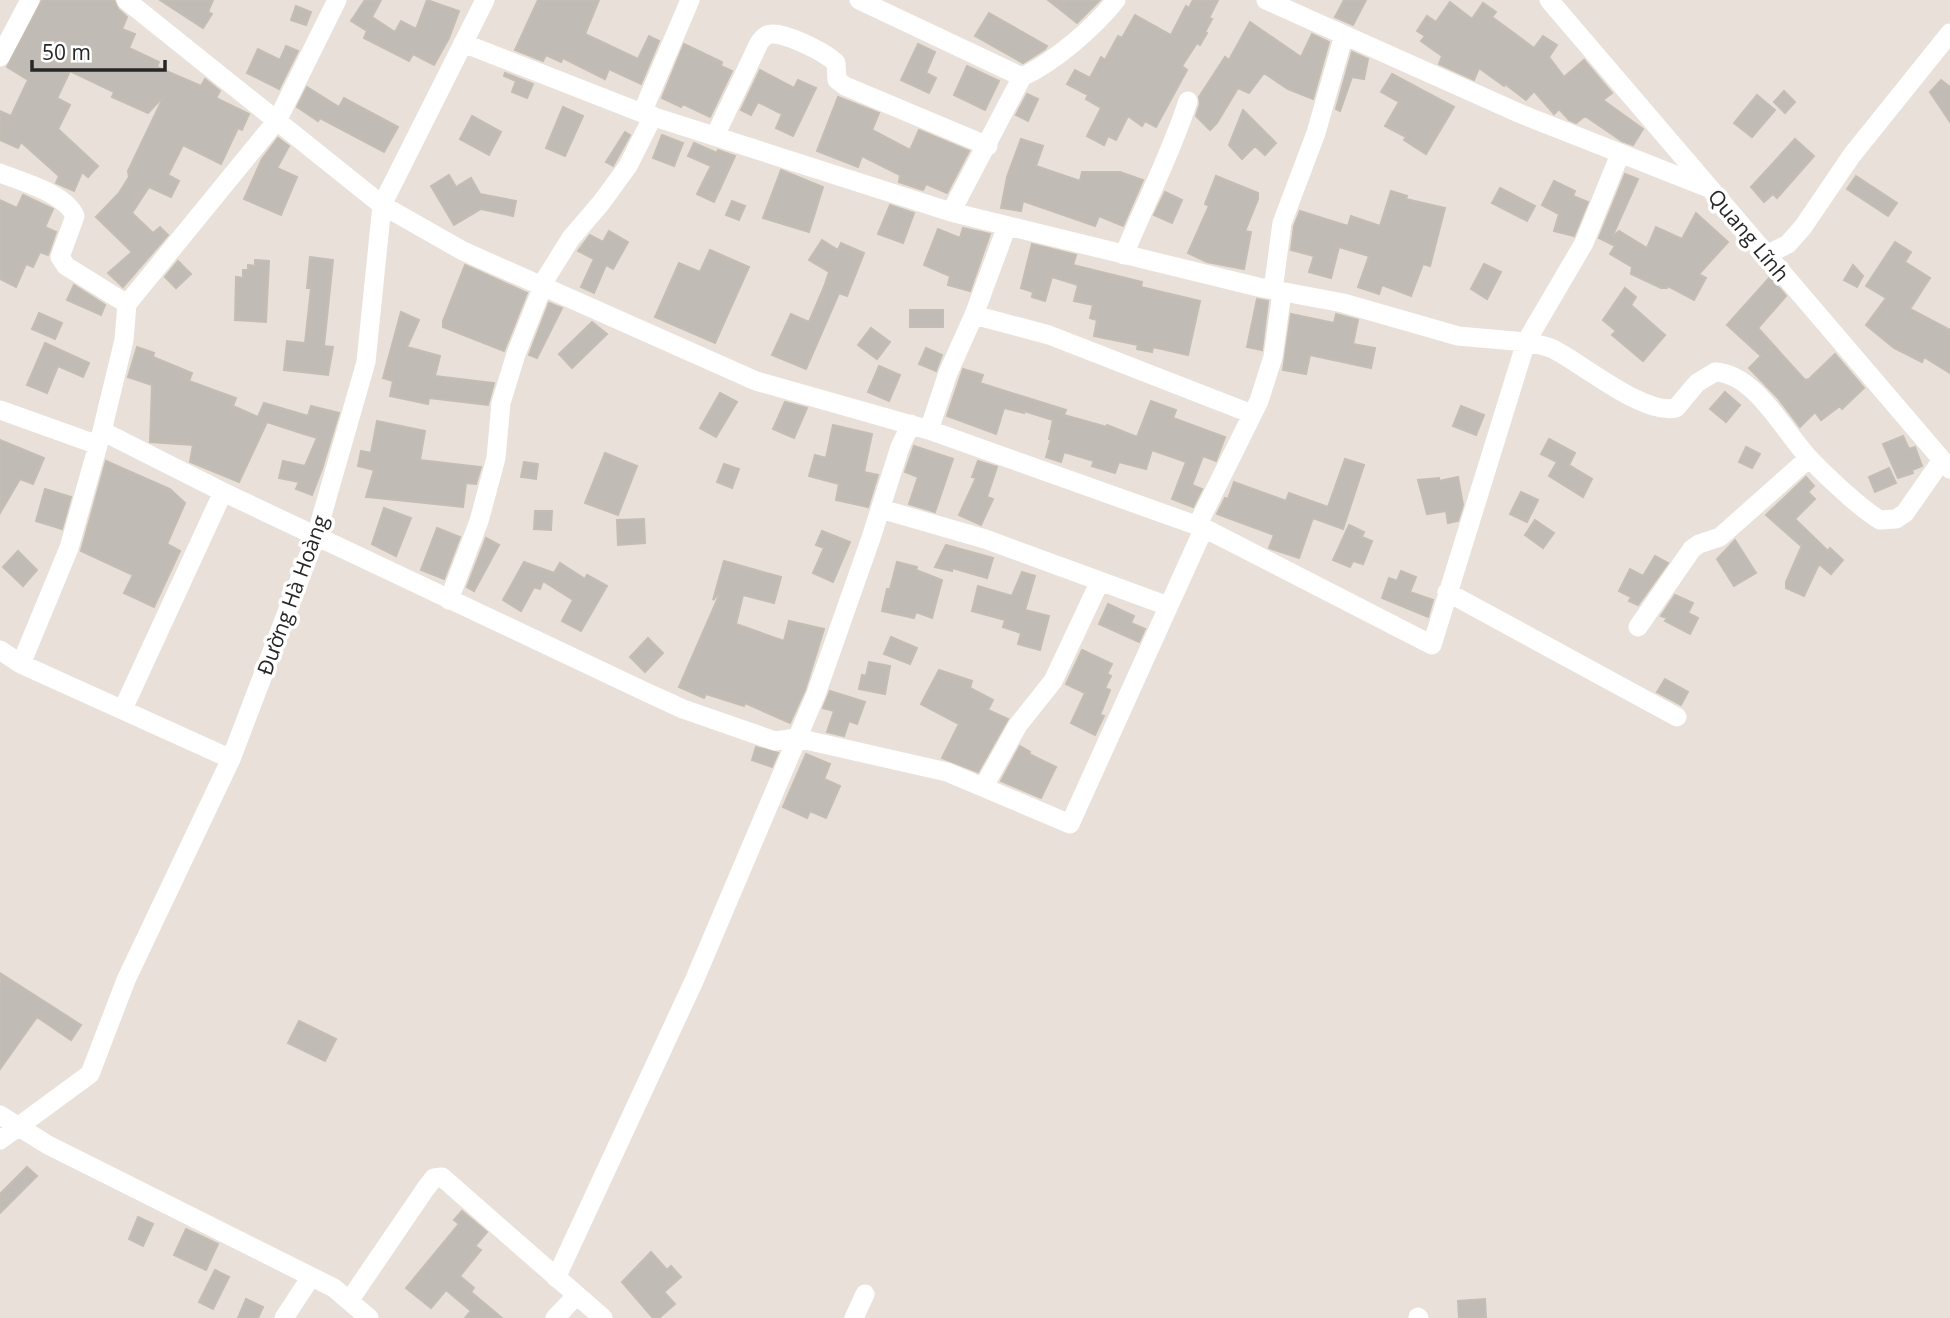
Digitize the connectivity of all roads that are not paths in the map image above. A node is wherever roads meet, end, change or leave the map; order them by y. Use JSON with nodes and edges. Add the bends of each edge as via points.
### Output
{"nodes":[{"id":1,"x":30,"y":0,"type":"edge"},
{"id":2,"x":127,"y":0,"type":"edge"},
{"id":3,"x":337,"y":0,"type":"edge"},
{"id":4,"x":485,"y":0,"type":"edge"},
{"id":5,"x":690,"y":0,"type":"edge"},
{"id":6,"x":859,"y":0,"type":"edge"},
{"id":7,"x":1116,"y":0,"type":"edge"},
{"id":8,"x":1266,"y":0,"type":"edge"},
{"id":9,"x":1549,"y":0,"type":"edge"},
{"id":10,"x":1950,"y":33,"type":"edge"},
{"id":11,"x":1344,"y":35,"type":"junction"},
{"id":12,"x":463,"y":43,"type":"junction"},
{"id":13,"x":0,"y":57,"type":"edge"},
{"id":14,"x":1022,"y":77,"type":"junction"},
{"id":15,"x":1188,"y":102,"type":"dead end"},
{"id":16,"x":648,"y":115,"type":"junction"},
{"id":17,"x":278,"y":119,"type":"junction"},
{"id":18,"x":715,"y":136,"type":"junction"},
{"id":19,"x":988,"y":146,"type":"junction"},
{"id":20,"x":1620,"y":154,"type":"junction"},
{"id":21,"x":0,"y":173,"type":"edge"},
{"id":22,"x":1710,"y":189,"type":"junction"},
{"id":23,"x":382,"y":205,"type":"junction"},
{"id":24,"x":951,"y":212,"type":"junction"},
{"id":25,"x":1007,"y":226,"type":"junction"},
{"id":26,"x":1124,"y":255,"type":"junction"},
{"id":27,"x":1766,"y":255,"type":"junction"},
{"id":28,"x":543,"y":287,"type":"junction"},
{"id":29,"x":1277,"y":291,"type":"junction"},
{"id":30,"x":127,"y":304,"type":"junction"},
{"id":31,"x":974,"y":316,"type":"junction"},
{"id":32,"x":1526,"y":342,"type":"junction"},
{"id":33,"x":0,"y":410,"type":"edge"},
{"id":34,"x":1252,"y":414,"type":"junction"},
{"id":35,"x":920,"y":427,"type":"junction"},
{"id":36,"x":100,"y":438,"type":"junction"},
{"id":37,"x":1809,"y":458,"type":"junction"},
{"id":38,"x":1946,"y":465,"type":"edge"},
{"id":39,"x":223,"y":492,"type":"junction"},
{"id":40,"x":881,"y":509,"type":"junction"},
{"id":41,"x":1201,"y":527,"type":"junction"},
{"id":42,"x":316,"y":536,"type":"junction"},
{"id":43,"x":1100,"y":581,"type":"junction"},
{"id":44,"x":1447,"y":592,"type":"junction"},
{"id":45,"x":449,"y":600,"type":"junction"},
{"id":46,"x":1168,"y":606,"type":"junction"},
{"id":47,"x":1638,"y":627,"type":"dead end"},
{"id":48,"x":0,"y":650,"type":"edge"},
{"id":49,"x":21,"y":664,"type":"junction"},
{"id":50,"x":123,"y":709,"type":"junction"},
{"id":51,"x":1676,"y":717,"type":"dead end"},
{"id":52,"x":797,"y":738,"type":"junction"},
{"id":53,"x":231,"y":759,"type":"junction"},
{"id":54,"x":984,"y":786,"type":"junction"},
{"id":55,"x":0,"y":1115,"type":"edge"},
{"id":56,"x":18,"y":1126,"type":"junction"},
{"id":57,"x":0,"y":1140,"type":"edge"},
{"id":58,"x":311,"y":1277,"type":"junction"},
{"id":59,"x":556,"y":1278,"type":"junction"},
{"id":60,"x":865,"y":1294,"type":"dead end"},
{"id":61,"x":576,"y":1296,"type":"junction"},
{"id":62,"x":348,"y":1301,"type":"junction"},
{"id":63,"x":284,"y":1318,"type":"edge"},
{"id":64,"x":369,"y":1318,"type":"edge"},
{"id":65,"x":555,"y":1318,"type":"edge"},
{"id":66,"x":603,"y":1318,"type":"edge"},
{"id":67,"x":854,"y":1318,"type":"edge"}],
"edges":[{"from":1,"to":13,"type":"street"},
{"from":2,"to":17,"type":"street"},
{"from":3,"to":17,"type":"street"},
{"from":4,"to":12,"type":"street","name":"Đường Hà Hoàng"},
{"from":5,"to":16,"type":"street"},
{"from":6,"to":14,"type":"street"},
{"from":7,"to":14,"type":"street","via":[[1076,40]]},
{"from":8,"to":11,"type":"street"},
{"from":9,"to":22,"type":"street","name":"Quang Lĩnh"},
{"from":10,"to":27,"type":"street","via":[[1852,155],[1802,228],[1788,244]]},
{"from":11,"to":20,"type":"street"},
{"from":11,"to":29,"type":"street","via":[[1282,223]]},
{"from":12,"to":16,"type":"street"},
{"from":12,"to":23,"type":"street","name":"Đường Hà Hoàng"},
{"from":14,"to":19,"type":"street"},
{"from":15,"to":26,"type":"street"},
{"from":16,"to":18,"type":"street"},
{"from":16,"to":28,"type":"street","via":[[628,166],[571,238]]},
{"from":17,"to":23,"type":"street"},
{"from":17,"to":30,"type":"street"},
{"from":18,"to":19,"type":"street","via":[[758,43],[766,35],[776,34],[826,53],[836,63],[837,80],[845,86]]},
{"from":18,"to":24,"type":"street"},
{"from":19,"to":24,"type":"street"},
{"from":20,"to":22,"type":"street"},
{"from":20,"to":32,"type":"street","via":[[1584,243]]},
{"from":21,"to":30,"type":"street","via":[[62,199],[71,208],[75,216],[60,257],[66,266]]},
{"from":22,"to":27,"type":"street","name":"Quang Lĩnh"},
{"from":23,"to":28,"type":"street","via":[[463,251]]},
{"from":23,"to":42,"type":"street","name":"Đường Hà Hoàng","via":[[366,362]]},
{"from":24,"to":25,"type":"street"},
{"from":25,"to":26,"type":"street"},
{"from":25,"to":31,"type":"street"},
{"from":26,"to":29,"type":"street"},
{"from":27,"to":38,"type":"street","name":"Quang Lĩnh"},
{"from":28,"to":35,"type":"street","via":[[756,381]]},
{"from":28,"to":45,"type":"street","via":[[501,402],[496,458],[479,522]]},
{"from":29,"to":32,"type":"street","via":[[1343,303],[1458,336]]},
{"from":29,"to":34,"type":"street","via":[[1273,357]]},
{"from":30,"to":36,"type":"street","via":[[124,340]]},
{"from":31,"to":34,"type":"street","via":[[1049,335]]},
{"from":31,"to":35,"type":"street"},
{"from":32,"to":37,"type":"street","via":[[1550,348],[1617,390],[1657,408],[1676,408],[1697,383],[1715,372],[1732,376],[1772,410]]},
{"from":32,"to":44,"type":"street"},
{"from":33,"to":36,"type":"street"},
{"from":34,"to":41,"type":"street"},
{"from":35,"to":40,"type":"street","via":[[900,447]]},
{"from":35,"to":41,"type":"street"},
{"from":36,"to":39,"type":"street"},
{"from":36,"to":49,"type":"street","via":[[69,548]]},
{"from":37,"to":38,"type":"street","via":[[1874,516],[1886,521],[1905,513]]},
{"from":37,"to":47,"type":"street","via":[[1720,537],[1692,549]]},
{"from":39,"to":42,"type":"street"},
{"from":39,"to":50,"type":"street"},
{"from":40,"to":43,"type":"street","via":[[975,536]]},
{"from":40,"to":52,"type":"street"},
{"from":41,"to":44,"type":"street","via":[[1432,645]]},
{"from":41,"to":46,"type":"street"},
{"from":42,"to":45,"type":"street"},
{"from":42,"to":53,"type":"street","name":"Đường Hà Hoàng"},
{"from":43,"to":46,"type":"street"},
{"from":43,"to":54,"type":"street","via":[[1053,681],[1018,725]]},
{"from":44,"to":51,"type":"street"},
{"from":45,"to":52,"type":"street","via":[[683,709],[775,741]]},
{"from":46,"to":54,"type":"street","via":[[1070,824]]},
{"from":48,"to":49,"type":"street"},
{"from":49,"to":50,"type":"street"},
{"from":50,"to":53,"type":"street"},
{"from":52,"to":54,"type":"street","via":[[947,772]]},
{"from":52,"to":59,"type":"street","via":[[694,981]]},
{"from":53,"to":56,"type":"street","name":"Đường Hà Hoàng","via":[[126,980],[90,1074]]},
{"from":55,"to":56,"type":"street"},
{"from":56,"to":57,"type":"street","name":"Đường Hà Hoàng"},
{"from":56,"to":58,"type":"street"},
{"from":58,"to":62,"type":"street"},
{"from":58,"to":63,"type":"street"},
{"from":59,"to":61,"type":"street"},
{"from":59,"to":62,"type":"street","via":[[442,1177],[434,1178],[426,1188]]},
{"from":60,"to":67,"type":"street"},
{"from":61,"to":65,"type":"street"},
{"from":61,"to":66,"type":"street"},
{"from":62,"to":64,"type":"street"}]}
